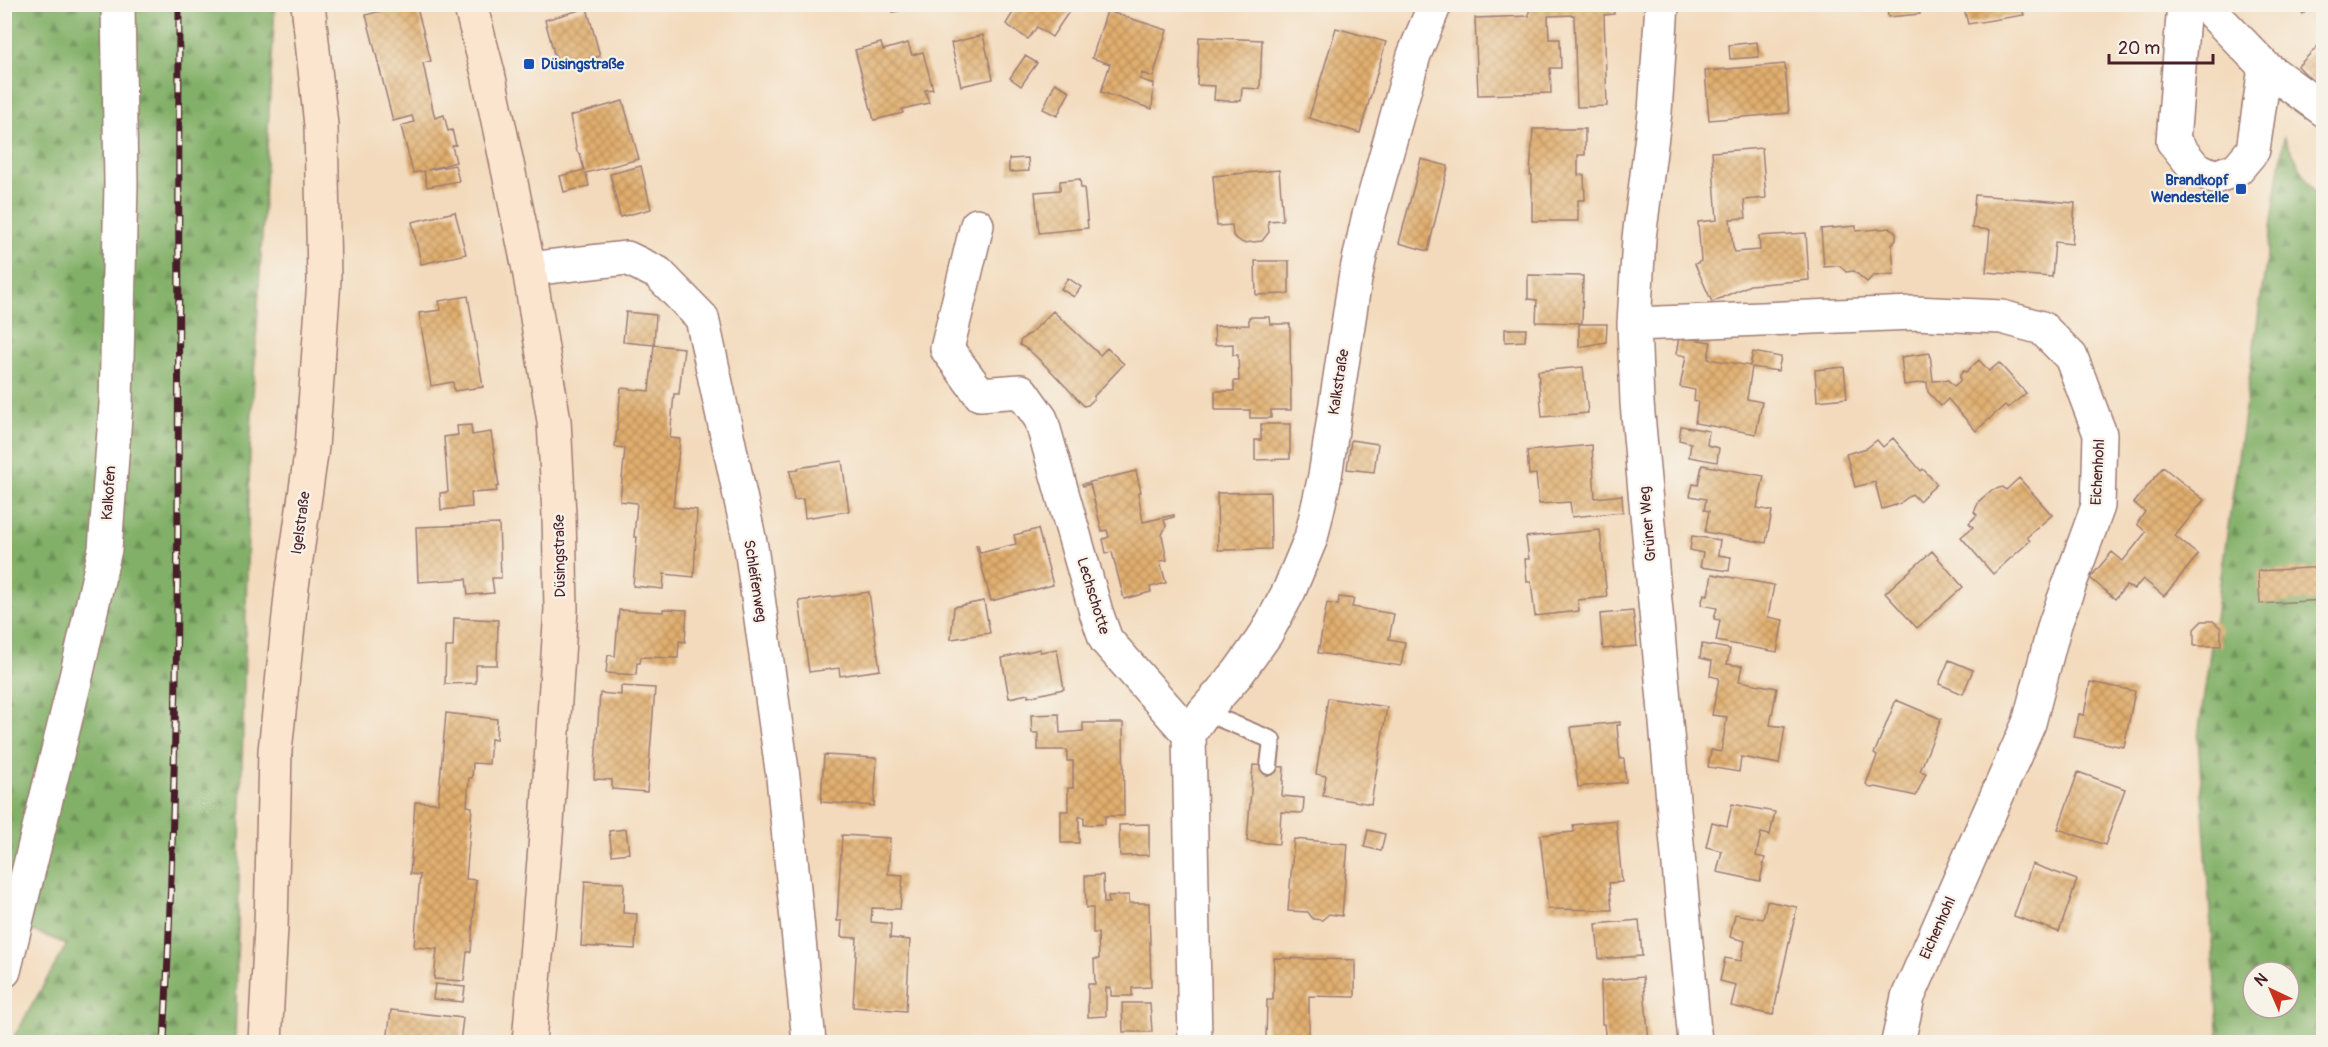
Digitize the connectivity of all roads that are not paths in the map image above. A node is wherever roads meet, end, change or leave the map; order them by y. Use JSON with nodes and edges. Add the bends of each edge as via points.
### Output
{"nodes":[{"id":1,"x":118,"y":4,"type":"edge"},
{"id":2,"x":308,"y":4,"type":"edge"},
{"id":3,"x":470,"y":4,"type":"edge"},
{"id":4,"x":1434,"y":4,"type":"edge"},
{"id":5,"x":1662,"y":4,"type":"edge"},
{"id":6,"x":2184,"y":4,"type":"edge"},
{"id":7,"x":2204,"y":4,"type":"edge"},
{"id":8,"x":2265,"y":67,"type":"junction"},
{"id":9,"x":2324,"y":110,"type":"edge"},
{"id":10,"x":977,"y":225,"type":"dead end"},
{"id":11,"x":529,"y":269,"type":"junction"},
{"id":12,"x":1634,"y":324,"type":"junction"},
{"id":13,"x":1196,"y":723,"type":"junction"},
{"id":14,"x":1269,"y":766,"type":"dead end"},
{"id":15,"x":4,"y":971,"type":"edge"},
{"id":16,"x":265,"y":1042,"type":"edge"},
{"id":17,"x":529,"y":1042,"type":"edge"},
{"id":18,"x":809,"y":1042,"type":"edge"},
{"id":19,"x":1195,"y":1042,"type":"edge"},
{"id":20,"x":1695,"y":1042,"type":"edge"},
{"id":21,"x":1898,"y":1042,"type":"edge"}],
"edges":[{"from":1,"to":15,"type":"street","name":"Kalkofen","via":[[121,183],[116,404],[105,549]]},
{"from":2,"to":16,"type":"main road","name":"Igelstraße","via":[[321,125],[324,280],[312,447],[275,751]]},
{"from":3,"to":11,"type":"main road","name":"Düsingstraße"},
{"from":4,"to":13,"type":"street","name":"Kalkstraße","via":[[1414,56],[1368,219],[1325,476],[1311,537],[1266,634]]},
{"from":5,"to":12,"type":"street","name":"Grüner Weg"},
{"from":6,"to":8,"type":"street","via":[[2173,141],[2195,168],[2215,177],[2238,170],[2253,150]]},
{"from":7,"to":8,"type":"street"},
{"from":8,"to":9,"type":"street"},
{"from":10,"to":13,"type":"street","name":"Lechschotte","via":[[947,349],[980,394],[1021,391],[1041,418],[1106,640]]},
{"from":11,"to":17,"type":"main road","name":"Düsingstraße","via":[[554,420],[561,609]]},
{"from":11,"to":18,"type":"street","name":"Schleifenweg","via":[[627,258],[658,273],[702,318],[750,547],[783,777]]},
{"from":12,"to":20,"type":"street","name":"Grüner Weg","via":[[1637,403]]},
{"from":12,"to":21,"type":"street","name":"Eichenhohl","via":[[1914,313],[2002,317],[2042,328],[2071,357],[2100,434],[2098,506],[2055,624],[2029,723],[1908,997]]},
{"from":13,"to":14,"type":"lane","via":[[1272,740]]},
{"from":13,"to":19,"type":"street"}]}
